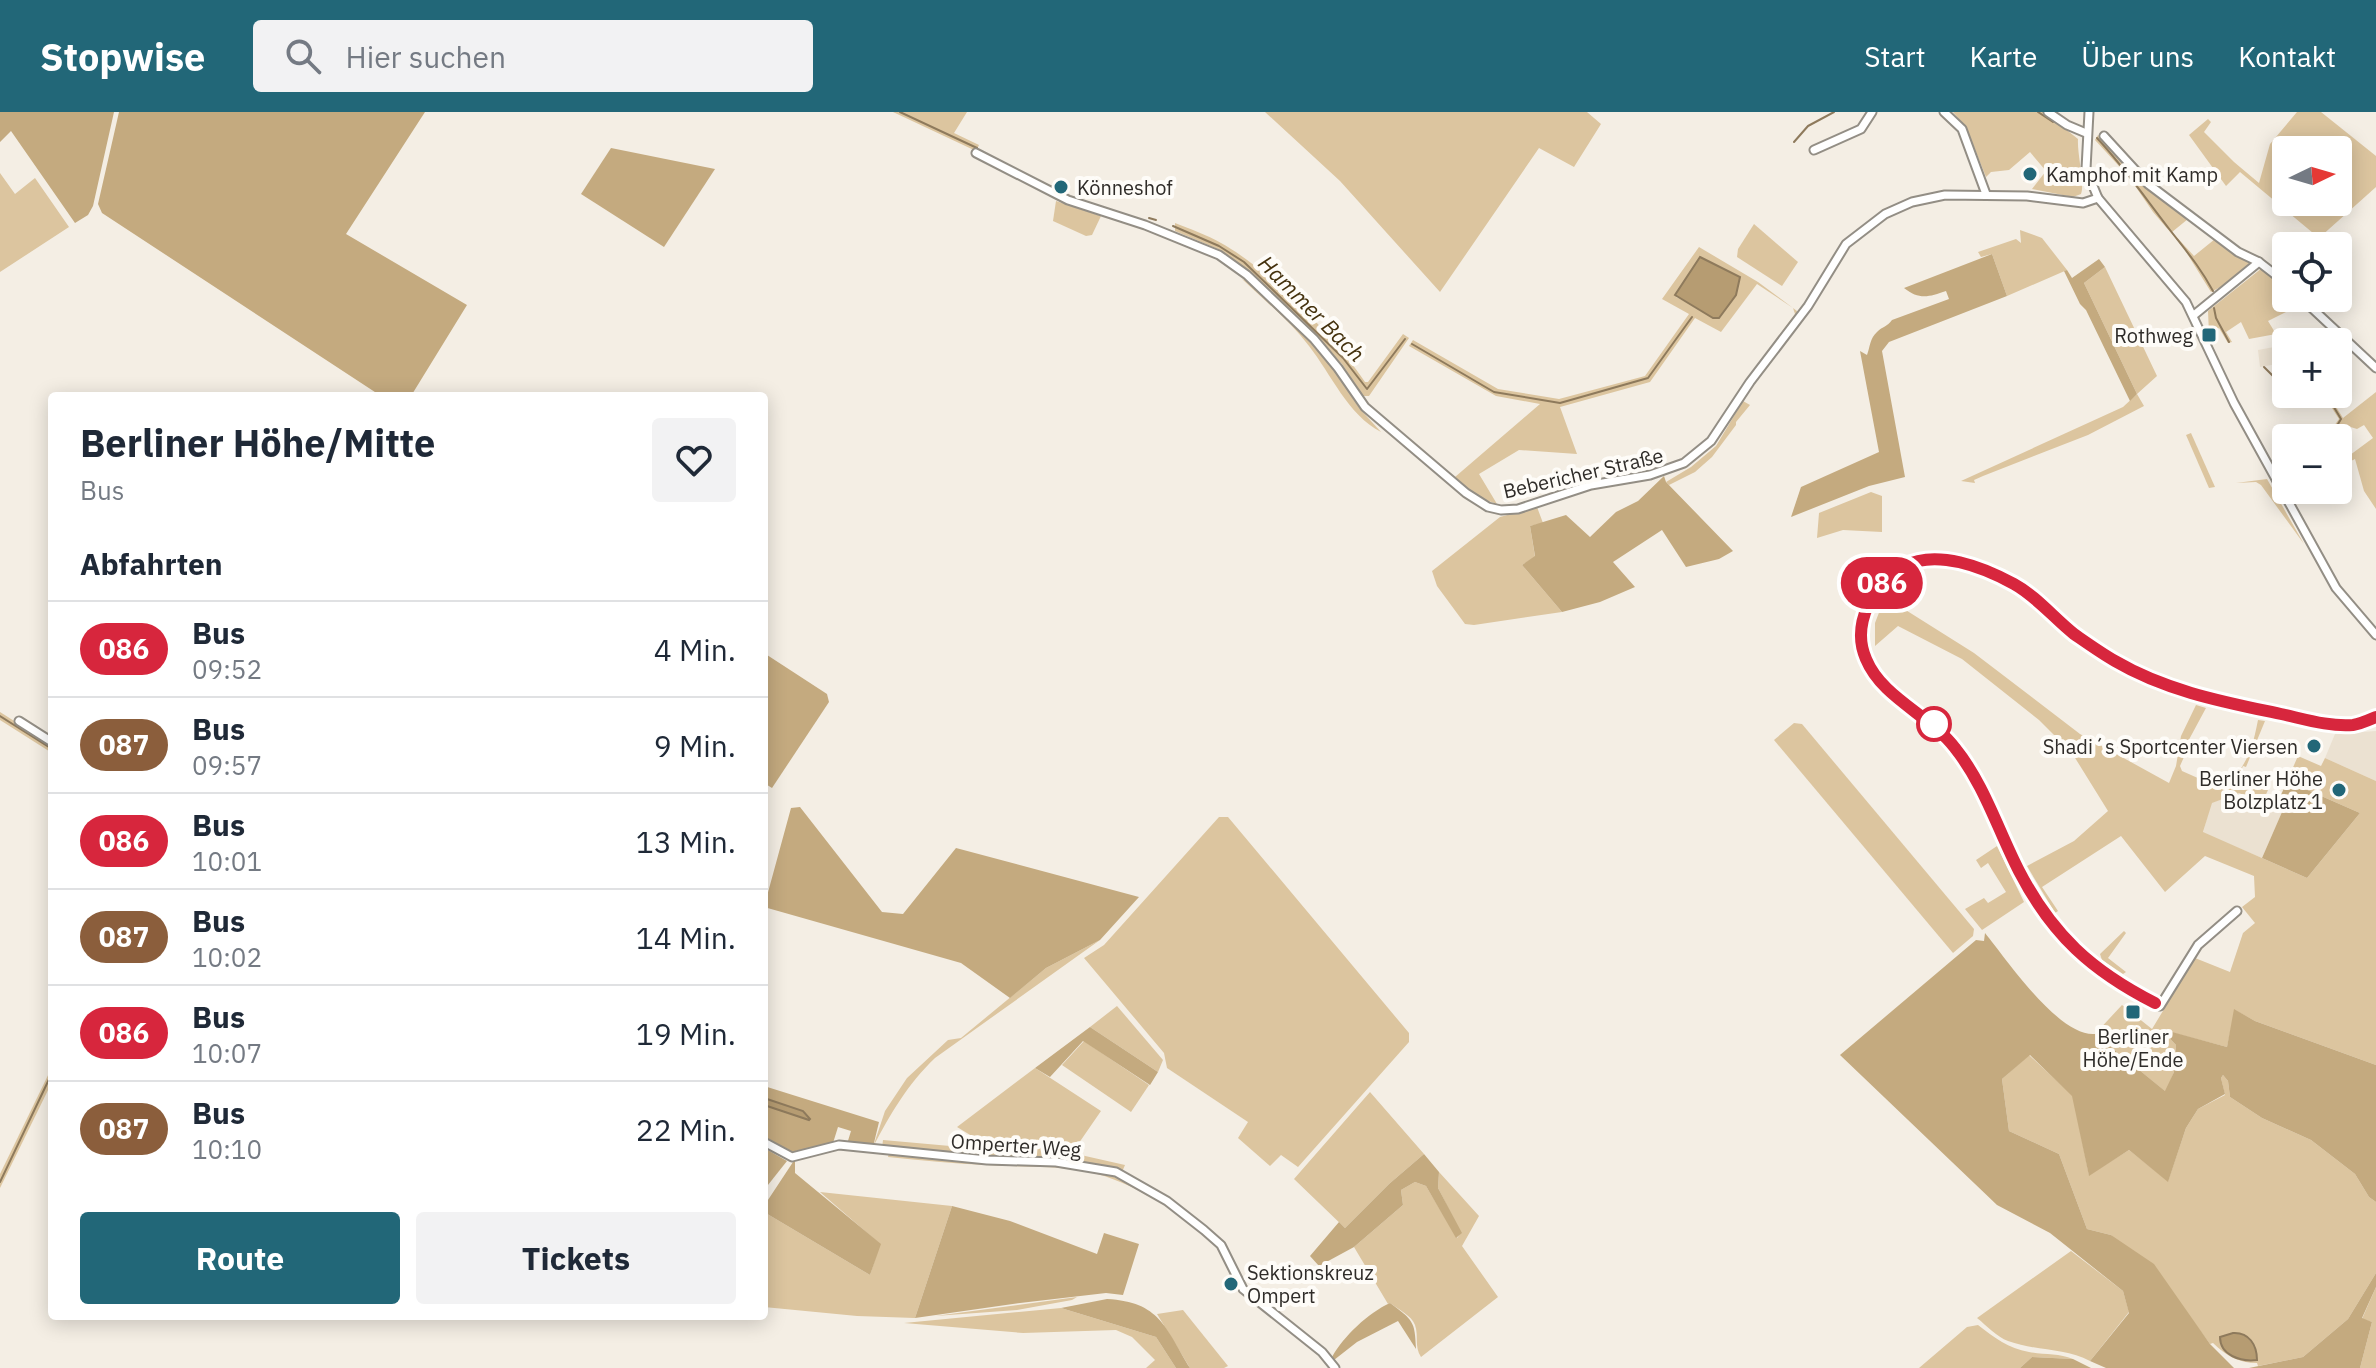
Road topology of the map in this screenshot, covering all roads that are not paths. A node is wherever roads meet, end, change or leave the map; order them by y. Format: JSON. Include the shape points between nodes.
{"nodes":[{"id":1,"x":1872,"y":112,"type":"edge"},
{"id":2,"x":1944,"y":112,"type":"edge"},
{"id":3,"x":2048,"y":112,"type":"edge"},
{"id":4,"x":2088,"y":116,"type":"edge"},
{"id":5,"x":2086,"y":133,"type":"junction"},
{"id":6,"x":2104,"y":136,"type":"dead end"},
{"id":7,"x":1814,"y":150,"type":"dead end"},
{"id":8,"x":976,"y":153,"type":"dead end"},
{"id":9,"x":1986,"y":194,"type":"junction"},
{"id":10,"x":2098,"y":198,"type":"junction"},
{"id":11,"x":2259,"y":262,"type":"junction"},
{"id":12,"x":2272,"y":272,"type":"edge"},
{"id":13,"x":2316,"y":312,"type":"edge"},
{"id":14,"x":2194,"y":315,"type":"junction"},
{"id":15,"x":2376,"y":368,"type":"edge"},
{"id":16,"x":2376,"y":635,"type":"edge"},
{"id":17,"x":2376,"y":717,"type":"edge"},
{"id":18,"x":19,"y":721,"type":"dead end"},
{"id":19,"x":48,"y":739,"type":"edge"},
{"id":20,"x":2237,"y":911,"type":"dead end"},
{"id":21,"x":768,"y":1144,"type":"edge"},
{"id":22,"x":1335,"y":1368,"type":"edge"}],
"edges":[{"from":1,"to":7,"type":"street","via":[[1861,129]]},
{"from":2,"to":9,"type":"street","via":[[1962,129]]},
{"from":3,"to":5,"type":"street"},
{"from":4,"to":5,"type":"street"},
{"from":5,"to":10,"type":"street","via":[[2086,169]]},
{"from":6,"to":11,"type":"street","via":[[2148,184]]},
{"from":8,"to":9,"type":"street","name":"Bebericher Straße","via":[[1068,200],[1219,255],[1314,339],[1365,407],[1466,493],[1501,510],[1684,463],[1711,441],[1846,244],[1885,214],[1912,202]]},
{"from":9,"to":10,"type":"street","name":"Bebericher Straße","via":[[2083,203]]},
{"from":10,"to":14,"type":"street"},
{"from":11,"to":12,"type":"street"},
{"from":11,"to":14,"type":"street"},
{"from":13,"to":15,"type":"street"},
{"from":14,"to":16,"type":"street","via":[[2234,403],[2336,588]]},
{"from":17,"to":20,"type":"street","via":[[2354,725],[2316,721],[2214,701],[2160,683],[2082,639],[2015,584],[1951,560],[1904,566],[1875,590],[1862,628],[1865,657],[1877,679],[1933,723],[1960,753],[2049,922],[2088,962],[2160,1006],[2198,945]]},
{"from":18,"to":19,"type":"street"},
{"from":21,"to":22,"type":"street","name":"Omperter Weg","via":[[792,1157],[839,1145],[1056,1162],[1116,1172],[1167,1201],[1221,1245],[1243,1289]]}]}
